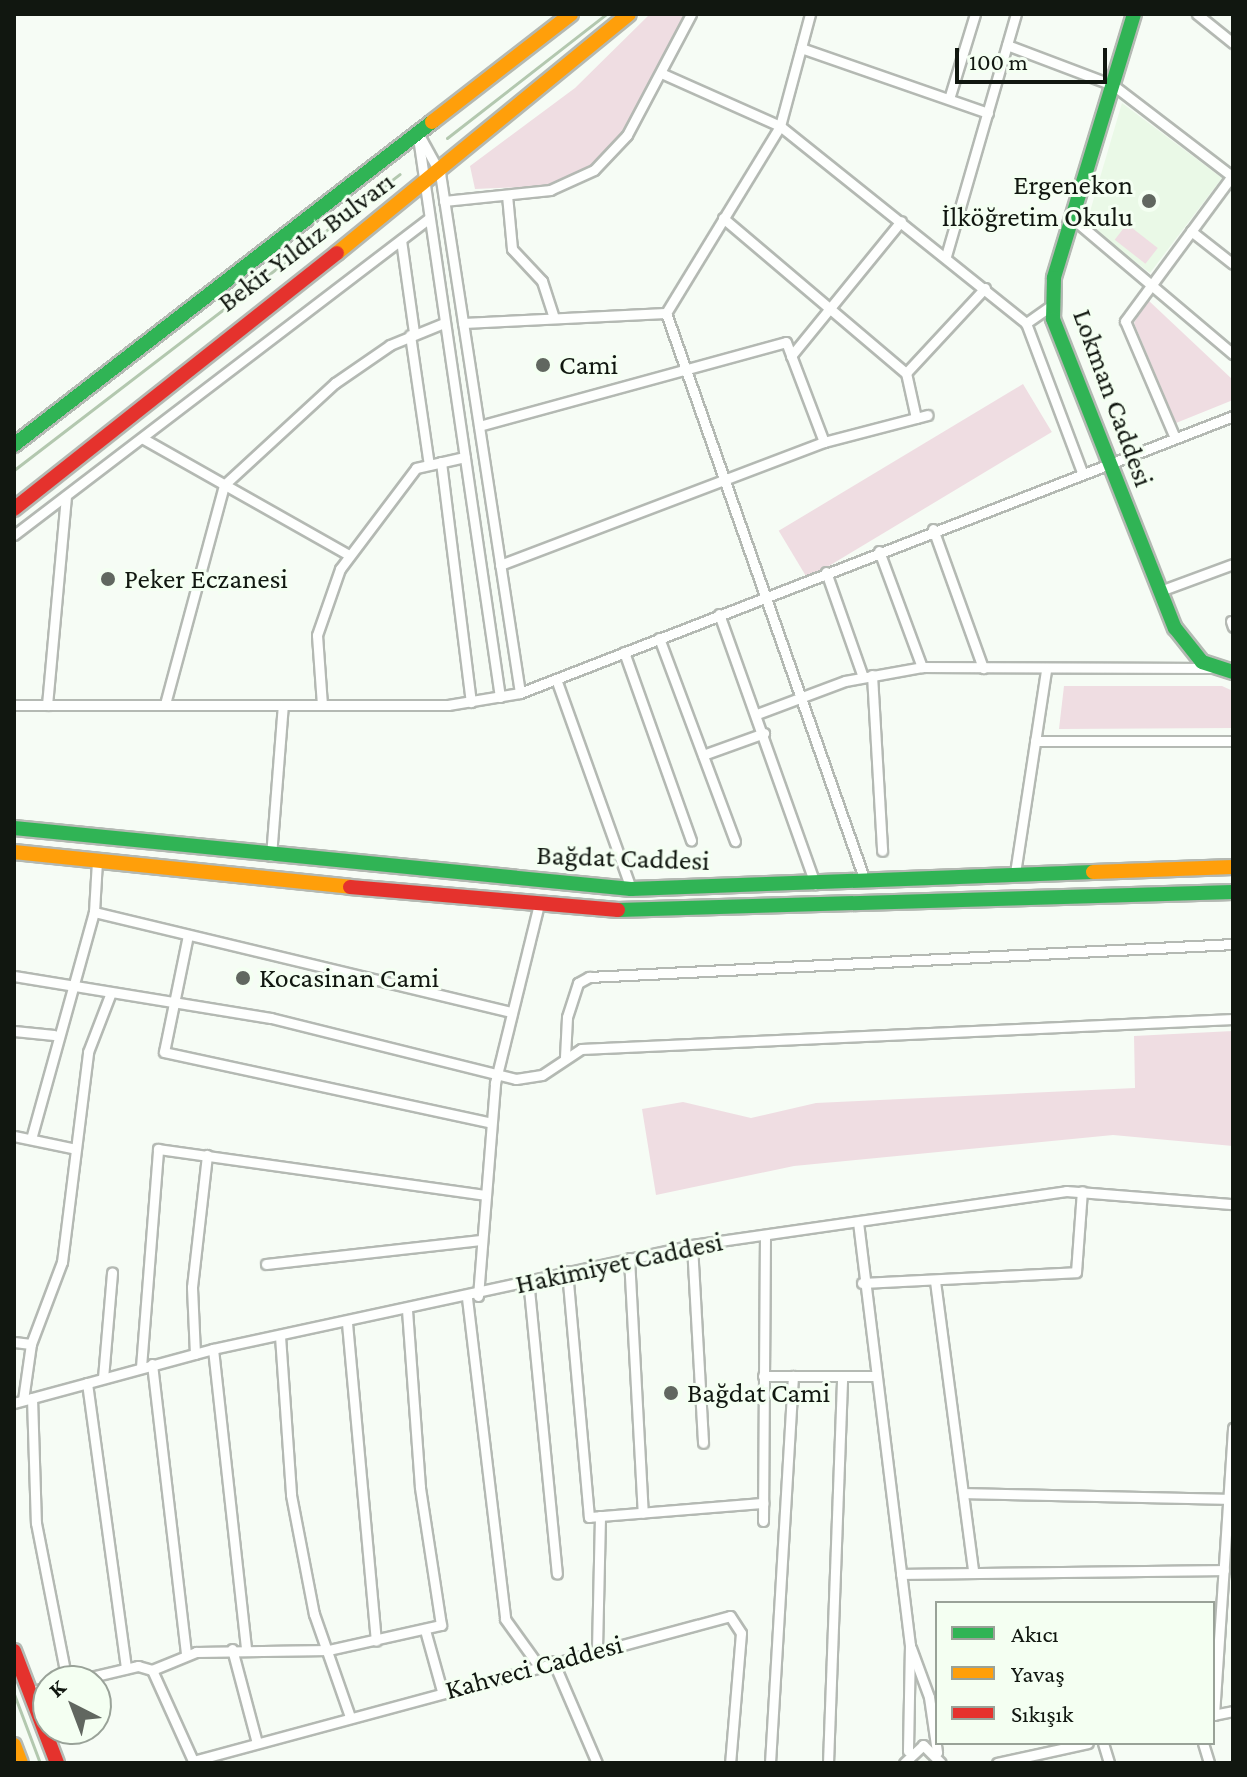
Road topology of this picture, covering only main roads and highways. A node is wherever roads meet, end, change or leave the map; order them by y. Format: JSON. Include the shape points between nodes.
{"nodes":[{"id":1,"x":571,"y":14,"type":"edge"},
{"id":2,"x":629,"y":14,"type":"edge"},
{"id":3,"x":1134,"y":14,"type":"edge"},
{"id":4,"x":14,"y":445,"type":"edge"},
{"id":5,"x":14,"y":509,"type":"edge"},
{"id":6,"x":1233,"y":672,"type":"edge"},
{"id":7,"x":14,"y":828,"type":"edge"},
{"id":8,"x":14,"y":852,"type":"edge"},
{"id":9,"x":1233,"y":867,"type":"edge"},
{"id":10,"x":1233,"y":892,"type":"edge"},
{"id":11,"x":14,"y":1651,"type":"edge"},
{"id":12,"x":14,"y":1745,"type":"edge"},
{"id":13,"x":21,"y":1763,"type":"edge"},
{"id":14,"x":57,"y":1763,"type":"edge"}],
"edges":[{"from":1,"to":4,"type":"main road","name":"Bekir Yıldız Bulvarı"},
{"from":2,"to":5,"type":"main road","name":"Bekir Yıldız Bulvarı","via":[[440,173]]},
{"from":3,"to":6,"type":"main road","name":"Lokman Caddesi","via":[[1072,218],[1052,305],[1108,462],[1180,638],[1211,668]]},
{"from":7,"to":9,"type":"main road","name":"Bağdat Caddesi","via":[[631,889]]},
{"from":8,"to":10,"type":"main road","name":"Bağdat Caddesi","via":[[538,908],[786,908]]},
{"from":11,"to":14,"type":"main road"},
{"from":12,"to":13,"type":"main road"}]}
